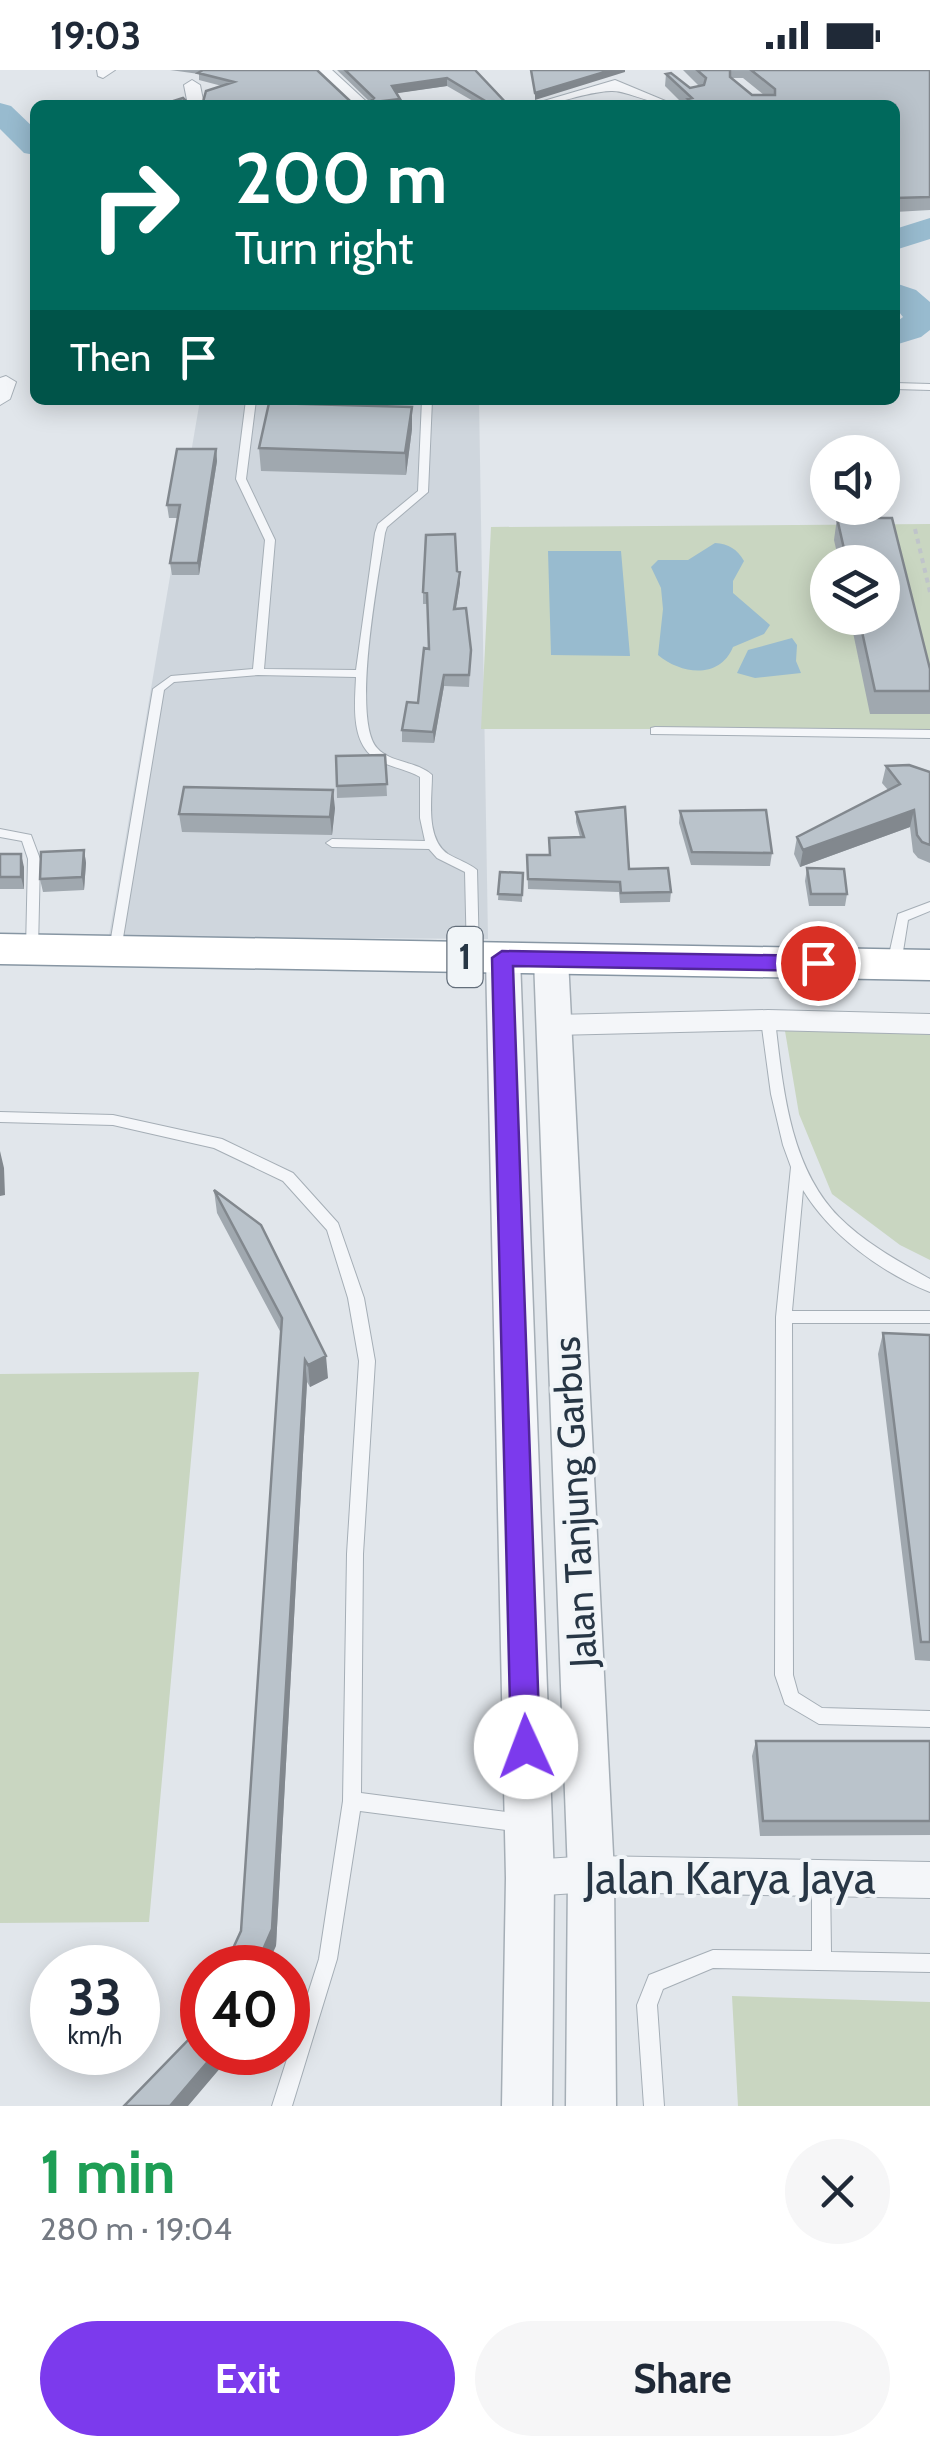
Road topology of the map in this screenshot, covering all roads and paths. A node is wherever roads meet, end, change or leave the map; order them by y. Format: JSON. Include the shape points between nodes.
{"nodes":[{"id":1,"x":323,"y":70,"type":"edge"},
{"id":2,"x":192,"y":86,"type":"dead end"},
{"id":3,"x":195,"y":100,"type":"edge"},
{"id":4,"x":356,"y":100,"type":"edge"},
{"id":5,"x":557,"y":100,"type":"edge"},
{"id":6,"x":654,"y":100,"type":"edge"},
{"id":7,"x":900,"y":386,"type":"edge"},
{"id":8,"x":930,"y":387,"type":"edge"},
{"id":9,"x":250,"y":405,"type":"edge"},
{"id":10,"x":427,"y":405,"type":"edge"},
{"id":11,"x":914,"y":529,"type":"dead end"},
{"id":12,"x":930,"y":592,"type":"edge"},
{"id":13,"x":258,"y":672,"type":"junction"},
{"id":14,"x":361,"y":674,"type":"junction"},
{"id":15,"x":655,"y":731,"type":"dead end"},
{"id":16,"x":930,"y":734,"type":"edge"},
{"id":17,"x":0,"y":833,"type":"edge"},
{"id":18,"x":332,"y":843,"type":"dead end"},
{"id":19,"x":432,"y":845,"type":"junction"},
{"id":20,"x":930,"y":906,"type":"edge"},
{"id":21,"x":115,"y":951,"type":"junction"},
{"id":22,"x":11,"y":957,"type":"edge"},
{"id":23,"x":912,"y":965,"type":"edge"},
{"id":24,"x":493,"y":966,"type":"junction"},
{"id":25,"x":552,"y":989,"type":"junction"},
{"id":26,"x":930,"y":989,"type":"edge"},
{"id":27,"x":768,"y":1020,"type":"junction"},
{"id":28,"x":930,"y":1024,"type":"edge"},
{"id":29,"x":0,"y":1117,"type":"edge"},
{"id":30,"x":798,"y":1167,"type":"junction"},
{"id":31,"x":930,"y":1286,"type":"edge"},
{"id":32,"x":784,"y":1316,"type":"junction"},
{"id":33,"x":930,"y":1316,"type":"edge"},
{"id":34,"x":930,"y":1719,"type":"edge"},
{"id":35,"x":352,"y":1800,"type":"junction"},
{"id":36,"x":528,"y":1824,"type":"junction"},
{"id":37,"x":591,"y":1874,"type":"junction"},
{"id":38,"x":530,"y":1878,"type":"junction"},
{"id":39,"x":821,"y":1878,"type":"junction"},
{"id":40,"x":930,"y":1880,"type":"edge"},
{"id":41,"x":822,"y":1961,"type":"junction"},
{"id":42,"x":930,"y":1963,"type":"edge"},
{"id":43,"x":282,"y":2106,"type":"edge"},
{"id":44,"x":527,"y":2106,"type":"edge"},
{"id":45,"x":592,"y":2106,"type":"edge"},
{"id":46,"x":654,"y":2106,"type":"edge"}],
"edges":[{"from":1,"to":4,"type":"street"},
{"from":2,"to":3,"type":"street"},
{"from":5,"to":6,"type":"street","via":[[615,85]]},
{"from":7,"to":8,"type":"lane"},
{"from":9,"to":13,"type":"lane","via":[[240,479],[270,540]]},
{"from":10,"to":14,"type":"lane","via":[[423,492],[382,526]]},
{"from":11,"to":12,"type":"path"},
{"from":13,"to":14,"type":"lane"},
{"from":13,"to":21,"type":"lane","via":[[171,679],[158,689]]},
{"from":14,"to":19,"type":"lane","via":[[369,747],[426,774]]},
{"from":15,"to":16,"type":"lane"},
{"from":17,"to":22,"type":"lane","via":[[27,838],[34,859]]},
{"from":18,"to":19,"type":"lane"},
{"from":19,"to":24,"type":"lane","via":[[471,870]]},
{"from":20,"to":23,"type":"lane","via":[[902,917]]},
{"from":21,"to":22,"type":"highway","number":"1"},
{"from":21,"to":24,"type":"highway","number":"1"},
{"from":22,"to":24,"type":"highway","number":"1"},
{"from":23,"to":25,"type":"highway","number":"1"},
{"from":24,"to":25,"type":"highway","number":"1"},
{"from":24,"to":36,"type":"street","name":"Jalan Tanjung Garbus"},
{"from":25,"to":26,"type":"highway","number":"1"},
{"from":25,"to":27,"type":"street"},
{"from":25,"to":37,"type":"street","name":"Jalan Tanjung Garbus"},
{"from":27,"to":28,"type":"street"},
{"from":27,"to":30,"type":"lane"},
{"from":29,"to":35,"type":"lane","via":[[113,1120],[217,1143],[288,1178],[333,1226],[367,1361],[355,1554]]},
{"from":30,"to":31,"type":"lane","via":[[824,1211],[890,1264]]},
{"from":30,"to":32,"type":"lane"},
{"from":32,"to":33,"type":"lane"},
{"from":32,"to":34,"type":"lane","via":[[784,1675],[791,1698],[819,1716]]},
{"from":35,"to":36,"type":"lane"},
{"from":35,"to":43,"type":"lane","via":[[328,1959]]},
{"from":36,"to":38,"type":"street","name":"Jalan Tanjung Garbus"},
{"from":37,"to":38,"type":"street","name":"Jalan Karya Jaya"},
{"from":37,"to":39,"type":"street","name":"Jalan Karya Jaya"},
{"from":37,"to":45,"type":"street","name":"Jalan Tanjung Garbus"},
{"from":38,"to":44,"type":"street","name":"Jalan Tanjung Garbus"},
{"from":39,"to":40,"type":"street","name":"Jalan Karya Jaya"},
{"from":39,"to":41,"type":"lane"},
{"from":41,"to":42,"type":"lane"},
{"from":41,"to":46,"type":"lane","via":[[713,1959],[656,1982],[647,2005]]}]}
